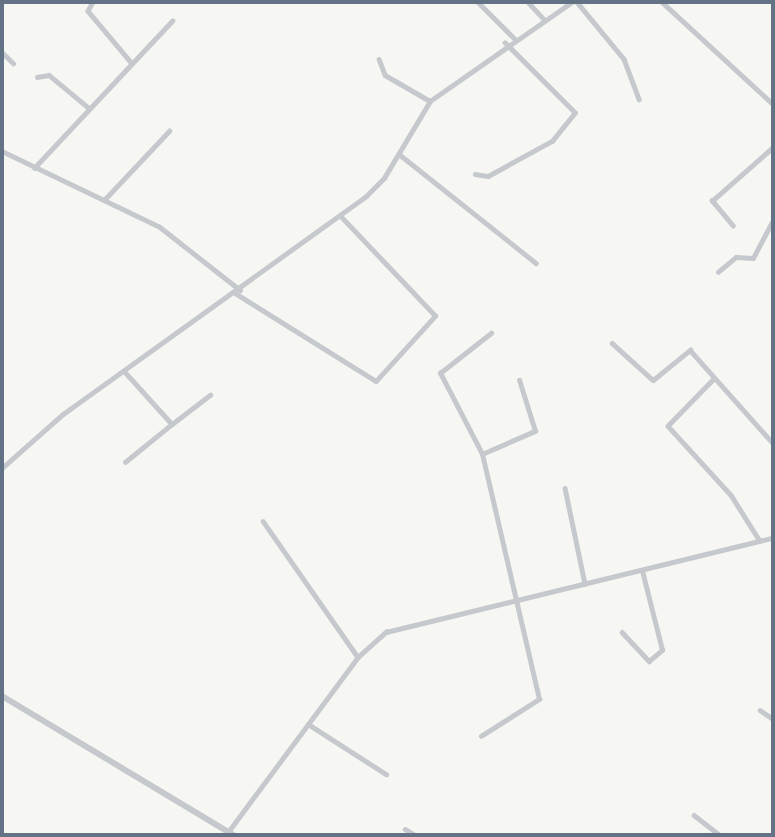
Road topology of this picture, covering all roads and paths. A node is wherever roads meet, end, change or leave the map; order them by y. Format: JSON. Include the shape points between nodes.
{"nodes":[{"id":1,"x":93,"y":2,"type":"edge"},
{"id":2,"x":478,"y":2,"type":"edge"},
{"id":3,"x":528,"y":2,"type":"edge"},
{"id":4,"x":572,"y":2,"type":"edge"},
{"id":5,"x":578,"y":2,"type":"edge"},
{"id":6,"x":662,"y":2,"type":"edge"},
{"id":7,"x":544,"y":19,"type":"junction"},
{"id":8,"x":172,"y":21,"type":"dead end"},
{"id":9,"x":514,"y":38,"type":"junction"},
{"id":10,"x":505,"y":43,"type":"junction"},
{"id":11,"x":2,"y":52,"type":"edge"},
{"id":12,"x":379,"y":59,"type":"dead end"},
{"id":13,"x":131,"y":62,"type":"junction"},
{"id":14,"x":13,"y":63,"type":"dead end"},
{"id":15,"x":37,"y":77,"type":"dead end"},
{"id":16,"x":639,"y":99,"type":"dead end"},
{"id":17,"x":430,"y":101,"type":"junction"},
{"id":18,"x":773,"y":104,"type":"edge"},
{"id":19,"x":89,"y":108,"type":"junction"},
{"id":20,"x":169,"y":131,"type":"dead end"},
{"id":21,"x":773,"y":147,"type":"edge"},
{"id":22,"x":2,"y":151,"type":"edge"},
{"id":23,"x":399,"y":154,"type":"junction"},
{"id":24,"x":34,"y":168,"type":"junction"},
{"id":25,"x":475,"y":174,"type":"dead end"},
{"id":26,"x":104,"y":200,"type":"junction"},
{"id":27,"x":340,"y":216,"type":"junction"},
{"id":28,"x":773,"y":220,"type":"edge"},
{"id":29,"x":733,"y":226,"type":"dead end"},
{"id":30,"x":536,"y":263,"type":"dead end"},
{"id":31,"x":718,"y":272,"type":"dead end"},
{"id":32,"x":238,"y":291,"type":"junction"},
{"id":33,"x":491,"y":333,"type":"dead end"},
{"id":34,"x":612,"y":343,"type":"dead end"},
{"id":35,"x":125,"y":372,"type":"junction"},
{"id":36,"x":519,"y":380,"type":"dead end"},
{"id":37,"x":713,"y":380,"type":"junction"},
{"id":38,"x":210,"y":395,"type":"dead end"},
{"id":39,"x":172,"y":424,"type":"junction"},
{"id":40,"x":773,"y":443,"type":"edge"},
{"id":41,"x":482,"y":454,"type":"junction"},
{"id":42,"x":125,"y":462,"type":"dead end"},
{"id":43,"x":2,"y":468,"type":"edge"},
{"id":44,"x":565,"y":488,"type":"dead end"},
{"id":45,"x":263,"y":521,"type":"dead end"},
{"id":46,"x":773,"y":538,"type":"edge"},
{"id":47,"x":760,"y":541,"type":"junction"},
{"id":48,"x":642,"y":571,"type":"junction"},
{"id":49,"x":584,"y":584,"type":"junction"},
{"id":50,"x":516,"y":598,"type":"junction"},
{"id":51,"x":622,"y":632,"type":"dead end"},
{"id":52,"x":358,"y":657,"type":"junction"},
{"id":53,"x":2,"y":696,"type":"edge"},
{"id":54,"x":760,"y":710,"type":"dead end"},
{"id":55,"x":773,"y":719,"type":"edge"},
{"id":56,"x":307,"y":724,"type":"junction"},
{"id":57,"x":481,"y":736,"type":"dead end"},
{"id":58,"x":386,"y":774,"type":"dead end"},
{"id":59,"x":694,"y":815,"type":"dead end"},
{"id":60,"x":405,"y":829,"type":"dead end"},
{"id":61,"x":231,"y":834,"type":"edge"},
{"id":62,"x":415,"y":835,"type":"edge"},
{"id":63,"x":720,"y":835,"type":"edge"}],
"edges":[{"from":1,"to":13,"type":"street","via":[[88,11]]},
{"from":2,"to":9,"type":"street"},
{"from":3,"to":7,"type":"street"},
{"from":4,"to":7,"type":"street"},
{"from":5,"to":16,"type":"street","via":[[624,59]]},
{"from":6,"to":18,"type":"street"},
{"from":7,"to":9,"type":"street"},
{"from":8,"to":13,"type":"street"},
{"from":9,"to":10,"type":"street"},
{"from":10,"to":17,"type":"street"},
{"from":10,"to":25,"type":"street","via":[[575,113],[552,141],[488,176]]},
{"from":11,"to":14,"type":"street"},
{"from":12,"to":17,"type":"street","via":[[385,75]]},
{"from":13,"to":19,"type":"street"},
{"from":15,"to":19,"type":"street","via":[[49,75]]},
{"from":17,"to":23,"type":"street"},
{"from":19,"to":24,"type":"street"},
{"from":20,"to":26,"type":"street"},
{"from":21,"to":29,"type":"street","via":[[712,201]]},
{"from":22,"to":24,"type":"street"},
{"from":23,"to":27,"type":"street","via":[[384,178]]},
{"from":23,"to":30,"type":"street"},
{"from":24,"to":26,"type":"street"},
{"from":26,"to":32,"type":"street","via":[[176,237]]},
{"from":27,"to":32,"type":"street"},
{"from":27,"to":32,"type":"street","via":[[435,316],[376,381]]},
{"from":28,"to":31,"type":"street","via":[[753,258],[736,257]]},
{"from":32,"to":35,"type":"street"},
{"from":33,"to":41,"type":"street","via":[[440,373]]},
{"from":34,"to":37,"type":"street","via":[[651,379],[689,350]]},
{"from":35,"to":39,"type":"street"},
{"from":35,"to":43,"type":"street"},
{"from":36,"to":41,"type":"street","via":[[535,431]]},
{"from":37,"to":40,"type":"street"},
{"from":37,"to":47,"type":"street","via":[[668,426],[731,495]]},
{"from":38,"to":39,"type":"street"},
{"from":39,"to":42,"type":"street"},
{"from":41,"to":50,"type":"street"},
{"from":44,"to":49,"type":"street"},
{"from":45,"to":52,"type":"street"},
{"from":46,"to":47,"type":"street"},
{"from":47,"to":48,"type":"street"},
{"from":48,"to":49,"type":"street"},
{"from":48,"to":51,"type":"street","via":[[662,650],[649,661]]},
{"from":49,"to":50,"type":"street"},
{"from":50,"to":52,"type":"street","via":[[392,630]]},
{"from":50,"to":57,"type":"street","via":[[538,702]]},
{"from":52,"to":56,"type":"street"},
{"from":53,"to":61,"type":"street"},
{"from":54,"to":55,"type":"street"},
{"from":56,"to":58,"type":"street"},
{"from":56,"to":61,"type":"street"},
{"from":59,"to":63,"type":"street"},
{"from":60,"to":62,"type":"street"}]}
